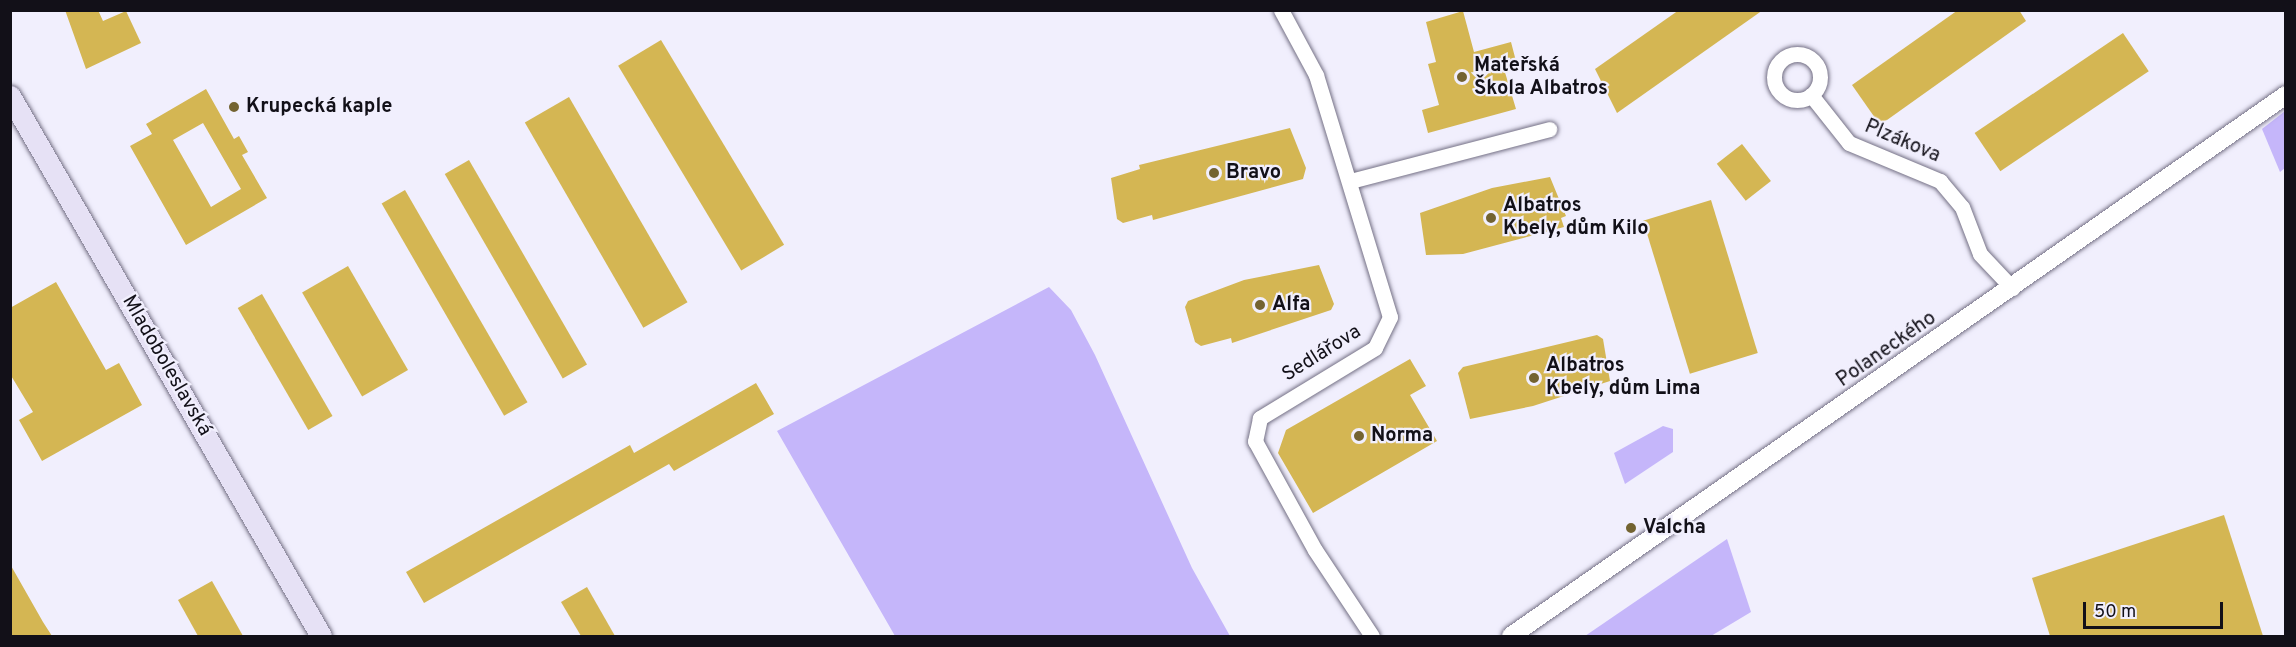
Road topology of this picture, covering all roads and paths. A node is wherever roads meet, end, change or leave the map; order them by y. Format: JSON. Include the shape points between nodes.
{"nodes":[{"id":1,"x":1281,"y":10,"type":"edge"},
{"id":2,"x":1811,"y":95,"type":"dead end"},
{"id":3,"x":2286,"y":95,"type":"edge"},
{"id":4,"x":10,"y":96,"type":"edge"},
{"id":5,"x":1549,"y":129,"type":"dead end"},
{"id":6,"x":1350,"y":181,"type":"junction"},
{"id":7,"x":2012,"y":288,"type":"junction"},
{"id":8,"x":321,"y":636,"type":"edge"},
{"id":9,"x":1372,"y":636,"type":"edge"},
{"id":10,"x":1511,"y":636,"type":"edge"}],
"edges":[{"from":1,"to":6,"type":"street","name":"Sedlářova","via":[[1316,75]]},
{"from":2,"to":7,"type":"street","name":"Plzákova","via":[[1849,143],[1940,182],[1962,207],[1980,254]]},
{"from":3,"to":7,"type":"street","name":"Polaneckého"},
{"from":4,"to":8,"type":"main road","name":"Mladoboleslavská"},
{"from":5,"to":6,"type":"street"},
{"from":6,"to":9,"type":"street","name":"Sedlářova","via":[[1381,276],[1390,317],[1386,332],[1375,348],[1260,418],[1255,441],[1315,550]]},
{"from":7,"to":10,"type":"street","name":"Polaneckého"}]}
